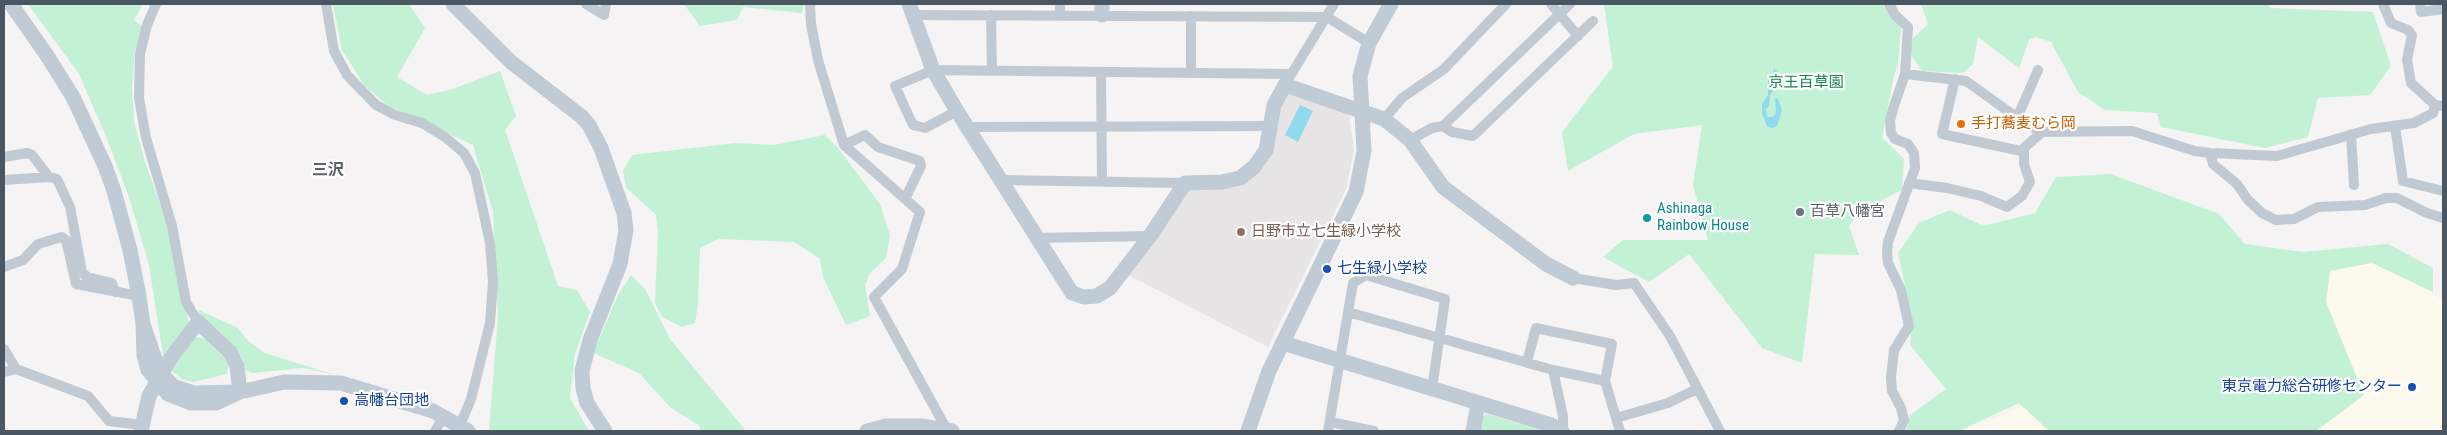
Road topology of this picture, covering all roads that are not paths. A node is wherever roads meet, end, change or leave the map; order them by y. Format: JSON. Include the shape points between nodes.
{"nodes":[{"id":1,"x":11,"y":4,"type":"edge"},
{"id":2,"x":156,"y":4,"type":"edge"},
{"id":3,"x":326,"y":4,"type":"edge"},
{"id":4,"x":453,"y":4,"type":"edge"},
{"id":5,"x":586,"y":4,"type":"edge"},
{"id":6,"x":606,"y":4,"type":"edge"},
{"id":7,"x":810,"y":4,"type":"edge"},
{"id":8,"x":1148,"y":4,"type":"edge"},
{"id":9,"x":1334,"y":4,"type":"edge"},
{"id":10,"x":1391,"y":4,"type":"edge"},
{"id":11,"x":1506,"y":4,"type":"edge"},
{"id":12,"x":1551,"y":4,"type":"edge"},
{"id":13,"x":1570,"y":4,"type":"edge"},
{"id":14,"x":1889,"y":4,"type":"edge"},
{"id":15,"x":2383,"y":4,"type":"edge"},
{"id":16,"x":2420,"y":4,"type":"edge"},
{"id":17,"x":911,"y":9,"type":"edge"},
{"id":18,"x":1060,"y":9,"type":"edge"},
{"id":19,"x":1102,"y":9,"type":"edge"},
{"id":20,"x":2443,"y":9,"type":"edge"},
{"id":21,"x":1560,"y":14,"type":"junction"},
{"id":22,"x":991,"y":15,"type":"junction"},
{"id":23,"x":1148,"y":15,"type":"junction"},
{"id":24,"x":1191,"y":16,"type":"junction"},
{"id":25,"x":1326,"y":17,"type":"junction"},
{"id":26,"x":1593,"y":21,"type":"dead end"},
{"id":27,"x":1578,"y":36,"type":"junction"},
{"id":28,"x":1369,"y":43,"type":"junction"},
{"id":29,"x":933,"y":70,"type":"junction"},
{"id":30,"x":2038,"y":70,"type":"dead end"},
{"id":31,"x":992,"y":71,"type":"junction"},
{"id":32,"x":1101,"y":72,"type":"junction"},
{"id":33,"x":1191,"y":73,"type":"junction"},
{"id":34,"x":1905,"y":74,"type":"junction"},
{"id":35,"x":1288,"y":80,"type":"junction"},
{"id":36,"x":1955,"y":80,"type":"junction"},
{"id":37,"x":2439,"y":105,"type":"edge"},
{"id":38,"x":957,"y":111,"type":"junction"},
{"id":39,"x":1361,"y":112,"type":"junction"},
{"id":40,"x":1384,"y":118,"type":"junction"},
{"id":41,"x":2018,"y":118,"type":"junction"},
{"id":42,"x":1271,"y":126,"type":"junction"},
{"id":43,"x":1443,"y":126,"type":"junction"},
{"id":44,"x":2395,"y":126,"type":"junction"},
{"id":45,"x":968,"y":127,"type":"junction"},
{"id":46,"x":1101,"y":127,"type":"junction"},
{"id":47,"x":2042,"y":132,"type":"junction"},
{"id":48,"x":2351,"y":134,"type":"junction"},
{"id":49,"x":1410,"y":140,"type":"junction"},
{"id":50,"x":844,"y":145,"type":"junction"},
{"id":51,"x":2024,"y":148,"type":"junction"},
{"id":52,"x":2210,"y":153,"type":"junction"},
{"id":53,"x":4,"y":157,"type":"edge"},
{"id":54,"x":49,"y":177,"type":"junction"},
{"id":55,"x":4,"y":180,"type":"edge"},
{"id":56,"x":1002,"y":180,"type":"junction"},
{"id":57,"x":1102,"y":182,"type":"junction"},
{"id":58,"x":1185,"y":183,"type":"junction"},
{"id":59,"x":1909,"y":183,"type":"junction"},
{"id":60,"x":2354,"y":185,"type":"dead end"},
{"id":61,"x":2443,"y":191,"type":"edge"},
{"id":62,"x":906,"y":199,"type":"junction"},
{"id":63,"x":2443,"y":218,"type":"edge"},
{"id":64,"x":1150,"y":236,"type":"junction"},
{"id":65,"x":1036,"y":238,"type":"junction"},
{"id":66,"x":4,"y":268,"type":"edge"},
{"id":67,"x":1573,"y":278,"type":"joint"},
{"id":68,"x":116,"y":292,"type":"junction"},
{"id":69,"x":139,"y":296,"type":"junction"},
{"id":70,"x":1348,"y":312,"type":"junction"},
{"id":71,"x":198,"y":322,"type":"junction"},
{"id":72,"x":1439,"y":338,"type":"junction"},
{"id":73,"x":1283,"y":343,"type":"junction"},
{"id":74,"x":4,"y":349,"type":"edge"},
{"id":75,"x":1340,"y":360,"type":"junction"},
{"id":76,"x":1527,"y":362,"type":"junction"},
{"id":77,"x":16,"y":369,"type":"junction"},
{"id":78,"x":1553,"y":370,"type":"junction"},
{"id":79,"x":4,"y":372,"type":"edge"},
{"id":80,"x":1605,"y":381,"type":"junction"},
{"id":81,"x":1432,"y":389,"type":"junction"},
{"id":82,"x":1697,"y":389,"type":"junction"},
{"id":83,"x":240,"y":392,"type":"junction"},
{"id":84,"x":1478,"y":403,"type":"junction"},
{"id":85,"x":1616,"y":418,"type":"junction"},
{"id":86,"x":439,"y":425,"type":"edge"},
{"id":87,"x":1329,"y":426,"type":"edge"},
{"id":88,"x":142,"y":428,"type":"edge"},
{"id":89,"x":464,"y":428,"type":"edge"},
{"id":90,"x":949,"y":430,"type":"edge"},
{"id":91,"x":605,"y":431,"type":"edge"},
{"id":92,"x":867,"y":431,"type":"edge"},
{"id":93,"x":1248,"y":431,"type":"edge"},
{"id":94,"x":1372,"y":431,"type":"edge"},
{"id":95,"x":1473,"y":431,"type":"edge"},
{"id":96,"x":1563,"y":431,"type":"edge"},
{"id":97,"x":1620,"y":431,"type":"edge"},
{"id":98,"x":1720,"y":431,"type":"edge"},
{"id":99,"x":1899,"y":431,"type":"edge"}],
"edges":[{"from":1,"to":69,"type":"street","via":[[57,70],[96,144],[123,220]]},
{"from":2,"to":71,"type":"street","via":[[140,54],[138,98],[146,138],[172,226],[186,302]]},
{"from":3,"to":89,"type":"street","via":[[332,44],[347,75],[376,105],[445,137],[464,153],[475,173],[490,243],[493,282],[490,323]]},
{"from":4,"to":91,"type":"street","via":[[511,62],[582,117],[601,148],[624,213],[626,230],[620,264],[590,340],[582,371],[587,403]]},
{"from":5,"to":6,"type":"street","via":[[604,15]]},
{"from":7,"to":50,"type":"street","via":[[818,60]]},
{"from":8,"to":23,"type":"street"},
{"from":9,"to":25,"type":"street"},
{"from":10,"to":28,"type":"street"},
{"from":11,"to":40,"type":"street","via":[[1444,69],[1402,98]]},
{"from":12,"to":21,"type":"street"},
{"from":13,"to":21,"type":"street"},
{"from":14,"to":34,"type":"street","via":[[1908,27]]},
{"from":15,"to":37,"type":"street","via":[[2392,23],[2412,35],[2407,60],[2411,83]]},
{"from":16,"to":20,"type":"street","via":[[2421,12]]},
{"from":17,"to":22,"type":"street"},
{"from":17,"to":29,"type":"street"},
{"from":18,"to":19,"type":"street"},
{"from":18,"to":22,"type":"street"},
{"from":19,"to":23,"type":"street"},
{"from":21,"to":27,"type":"street"},
{"from":21,"to":43,"type":"street"},
{"from":22,"to":31,"type":"street"},
{"from":23,"to":24,"type":"street"},
{"from":24,"to":25,"type":"street"},
{"from":24,"to":33,"type":"street"},
{"from":25,"to":28,"type":"street"},
{"from":25,"to":35,"type":"street"},
{"from":26,"to":27,"type":"street"},
{"from":27,"to":43,"type":"street","via":[[1473,136],[1452,132]]},
{"from":28,"to":39,"type":"street","via":[[1360,76]]},
{"from":29,"to":31,"type":"street"},
{"from":29,"to":38,"type":"street"},
{"from":29,"to":38,"type":"street","via":[[895,86],[913,125],[924,128]]},
{"from":30,"to":41,"type":"street"},
{"from":31,"to":32,"type":"street"},
{"from":32,"to":33,"type":"street"},
{"from":32,"to":46,"type":"street"},
{"from":33,"to":35,"type":"street"},
{"from":34,"to":36,"type":"street"},
{"from":34,"to":59,"type":"street","via":[[1890,121],[1895,139],[1908,144],[1914,153],[1915,168]]},
{"from":35,"to":39,"type":"street"},
{"from":35,"to":42,"type":"street","via":[[1274,105]]},
{"from":36,"to":41,"type":"street","via":[[1966,81]]},
{"from":36,"to":51,"type":"street","via":[[1942,134],[2021,151]]},
{"from":37,"to":44,"type":"street","via":[[2433,113],[2414,124]]},
{"from":38,"to":45,"type":"street"},
{"from":39,"to":40,"type":"street"},
{"from":39,"to":73,"type":"street","via":[[1364,151],[1356,192]]},
{"from":40,"to":49,"type":"street"},
{"from":41,"to":47,"type":"street"},
{"from":42,"to":46,"type":"street"},
{"from":42,"to":58,"type":"street","via":[[1266,150],[1254,167],[1240,178]]},
{"from":43,"to":49,"type":"street"},
{"from":44,"to":48,"type":"street"},
{"from":44,"to":61,"type":"street","via":[[2403,181]]},
{"from":45,"to":46,"type":"street"},
{"from":45,"to":56,"type":"street"},
{"from":46,"to":57,"type":"street"},
{"from":47,"to":51,"type":"street"},
{"from":47,"to":52,"type":"street","via":[[2132,131]]},
{"from":48,"to":52,"type":"street","via":[[2277,156]]},
{"from":48,"to":60,"type":"street"},
{"from":49,"to":67,"type":"street","via":[[1443,186],[1546,264]]},
{"from":50,"to":62,"type":"street"},
{"from":50,"to":62,"type":"street","via":[[865,135],[878,147],[920,160],[921,166]]},
{"from":51,"to":59,"type":"street","via":[[2024,164],[2030,182],[2022,196],[2007,207],[1981,196]]},
{"from":52,"to":63,"type":"street","via":[[2213,164],[2237,184],[2248,200],[2276,220],[2294,219],[2318,208],[2365,205],[2386,198],[2397,198],[2427,214]]},
{"from":53,"to":54,"type":"street","via":[[32,155]]},
{"from":54,"to":55,"type":"street"},
{"from":54,"to":68,"type":"street","via":[[57,179],[70,207],[82,272],[87,278],[112,283]]},
{"from":56,"to":57,"type":"street"},
{"from":56,"to":65,"type":"street"},
{"from":57,"to":58,"type":"street"},
{"from":58,"to":64,"type":"street"},
{"from":59,"to":99,"type":"street","via":[[1887,253],[1888,264],[1901,290],[1909,326],[1894,350],[1891,378],[1892,391],[1904,420]]},
{"from":62,"to":90,"type":"street","via":[[920,212],[902,269],[874,297]]},
{"from":64,"to":65,"type":"street"},
{"from":64,"to":65,"type":"street","via":[[1110,288],[1097,296],[1084,297],[1072,293]]},
{"from":66,"to":68,"type":"street","via":[[23,260],[38,244],[62,237],[66,240],[76,284]]},
{"from":67,"to":82,"type":"street","via":[[1616,285],[1634,283],[1670,336]]},
{"from":68,"to":69,"type":"street"},
{"from":69,"to":83,"type":"street","via":[[143,324],[159,371],[173,386],[194,393]]},
{"from":70,"to":72,"type":"street"},
{"from":70,"to":72,"type":"street","via":[[1353,283],[1366,275],[1445,299]]},
{"from":70,"to":75,"type":"street"},
{"from":71,"to":83,"type":"street","via":[[230,352],[237,366]]},
{"from":71,"to":88,"type":"street","bridge":true,"via":[[149,396]]},
{"from":72,"to":76,"type":"street"},
{"from":72,"to":81,"type":"street"},
{"from":73,"to":75,"type":"street"},
{"from":73,"to":93,"type":"street","via":[[1269,370]]},
{"from":74,"to":77,"type":"street"},
{"from":75,"to":81,"type":"street"},
{"from":75,"to":87,"type":"street"},
{"from":76,"to":78,"type":"street"},
{"from":76,"to":80,"type":"street","via":[[1536,328],[1612,344]]},
{"from":77,"to":79,"type":"street"},
{"from":77,"to":88,"type":"street","via":[[88,396],[109,421]]},
{"from":78,"to":80,"type":"street"},
{"from":78,"to":96,"type":"street"},
{"from":80,"to":85,"type":"street"},
{"from":81,"to":84,"type":"street"},
{"from":82,"to":85,"type":"street","via":[[1668,403]]},
{"from":82,"to":98,"type":"street"},
{"from":83,"to":86,"type":"street","via":[[284,382],[341,383],[433,411]]},
{"from":84,"to":95,"type":"street"},
{"from":84,"to":96,"type":"street"},
{"from":85,"to":97,"type":"street"},
{"from":86,"to":89,"type":"street"},
{"from":87,"to":94,"type":"street"},
{"from":90,"to":92,"type":"street","via":[[886,426]]}]}
